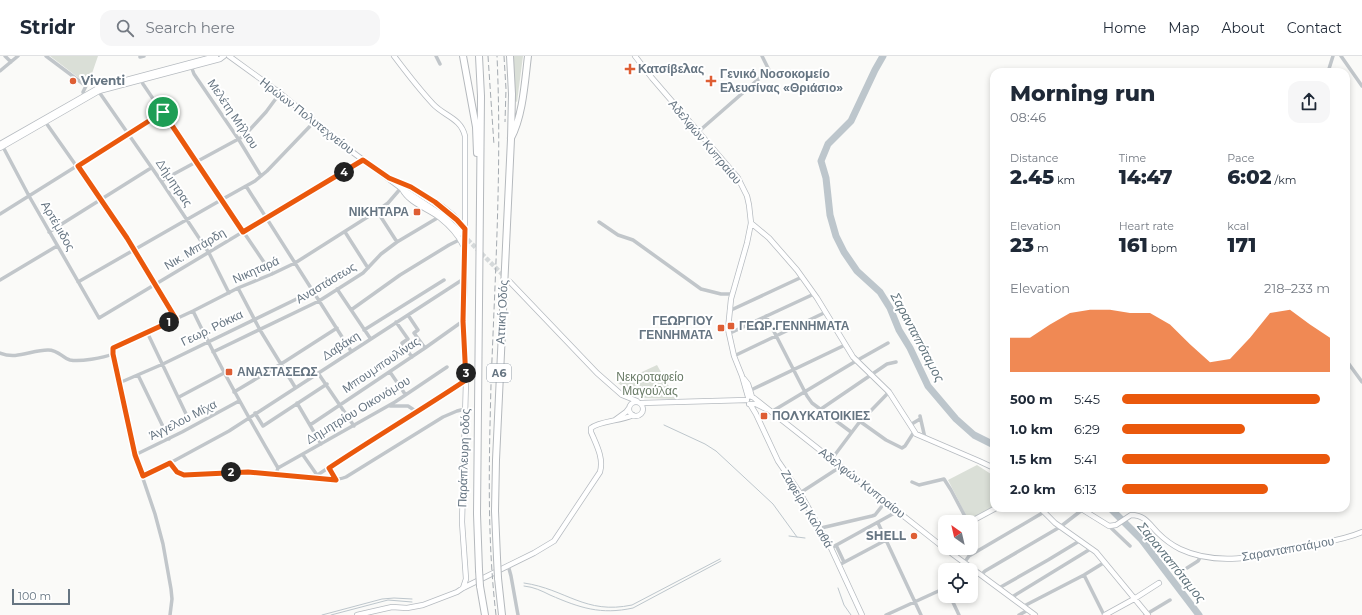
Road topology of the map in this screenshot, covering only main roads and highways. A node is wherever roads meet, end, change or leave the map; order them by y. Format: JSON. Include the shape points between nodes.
{"nodes":[{"id":1,"x":463,"y":56,"type":"edge"},
{"id":2,"x":479,"y":56,"type":"edge"},
{"id":3,"x":510,"y":56,"type":"edge"},
{"id":4,"x":528,"y":56,"type":"edge"},
{"id":5,"x":511,"y":139,"type":"junction"},
{"id":6,"x":480,"y":176,"type":"junction"},
{"id":7,"x":485,"y":615,"type":"edge"},
{"id":8,"x":502,"y":615,"type":"edge"}],
"edges":[{"from":1,"to":6,"type":"highway","via":[[476,127]]},
{"from":2,"to":6,"type":"highway","name":"Αττική Οδός","number":"Α6"},
{"from":3,"to":5,"type":"highway","name":"Αττική Οδός","number":"Α6"},
{"from":4,"to":5,"type":"highway","via":[[519,114]]},
{"from":5,"to":8,"type":"highway","name":"Αττική Οδός","number":"Α6","bridge":true,"via":[[495,511]]},
{"from":6,"to":7,"type":"highway","name":"Αττική Οδός","number":"Α6","bridge":true,"via":[[477,514],[480,586]]}]}
